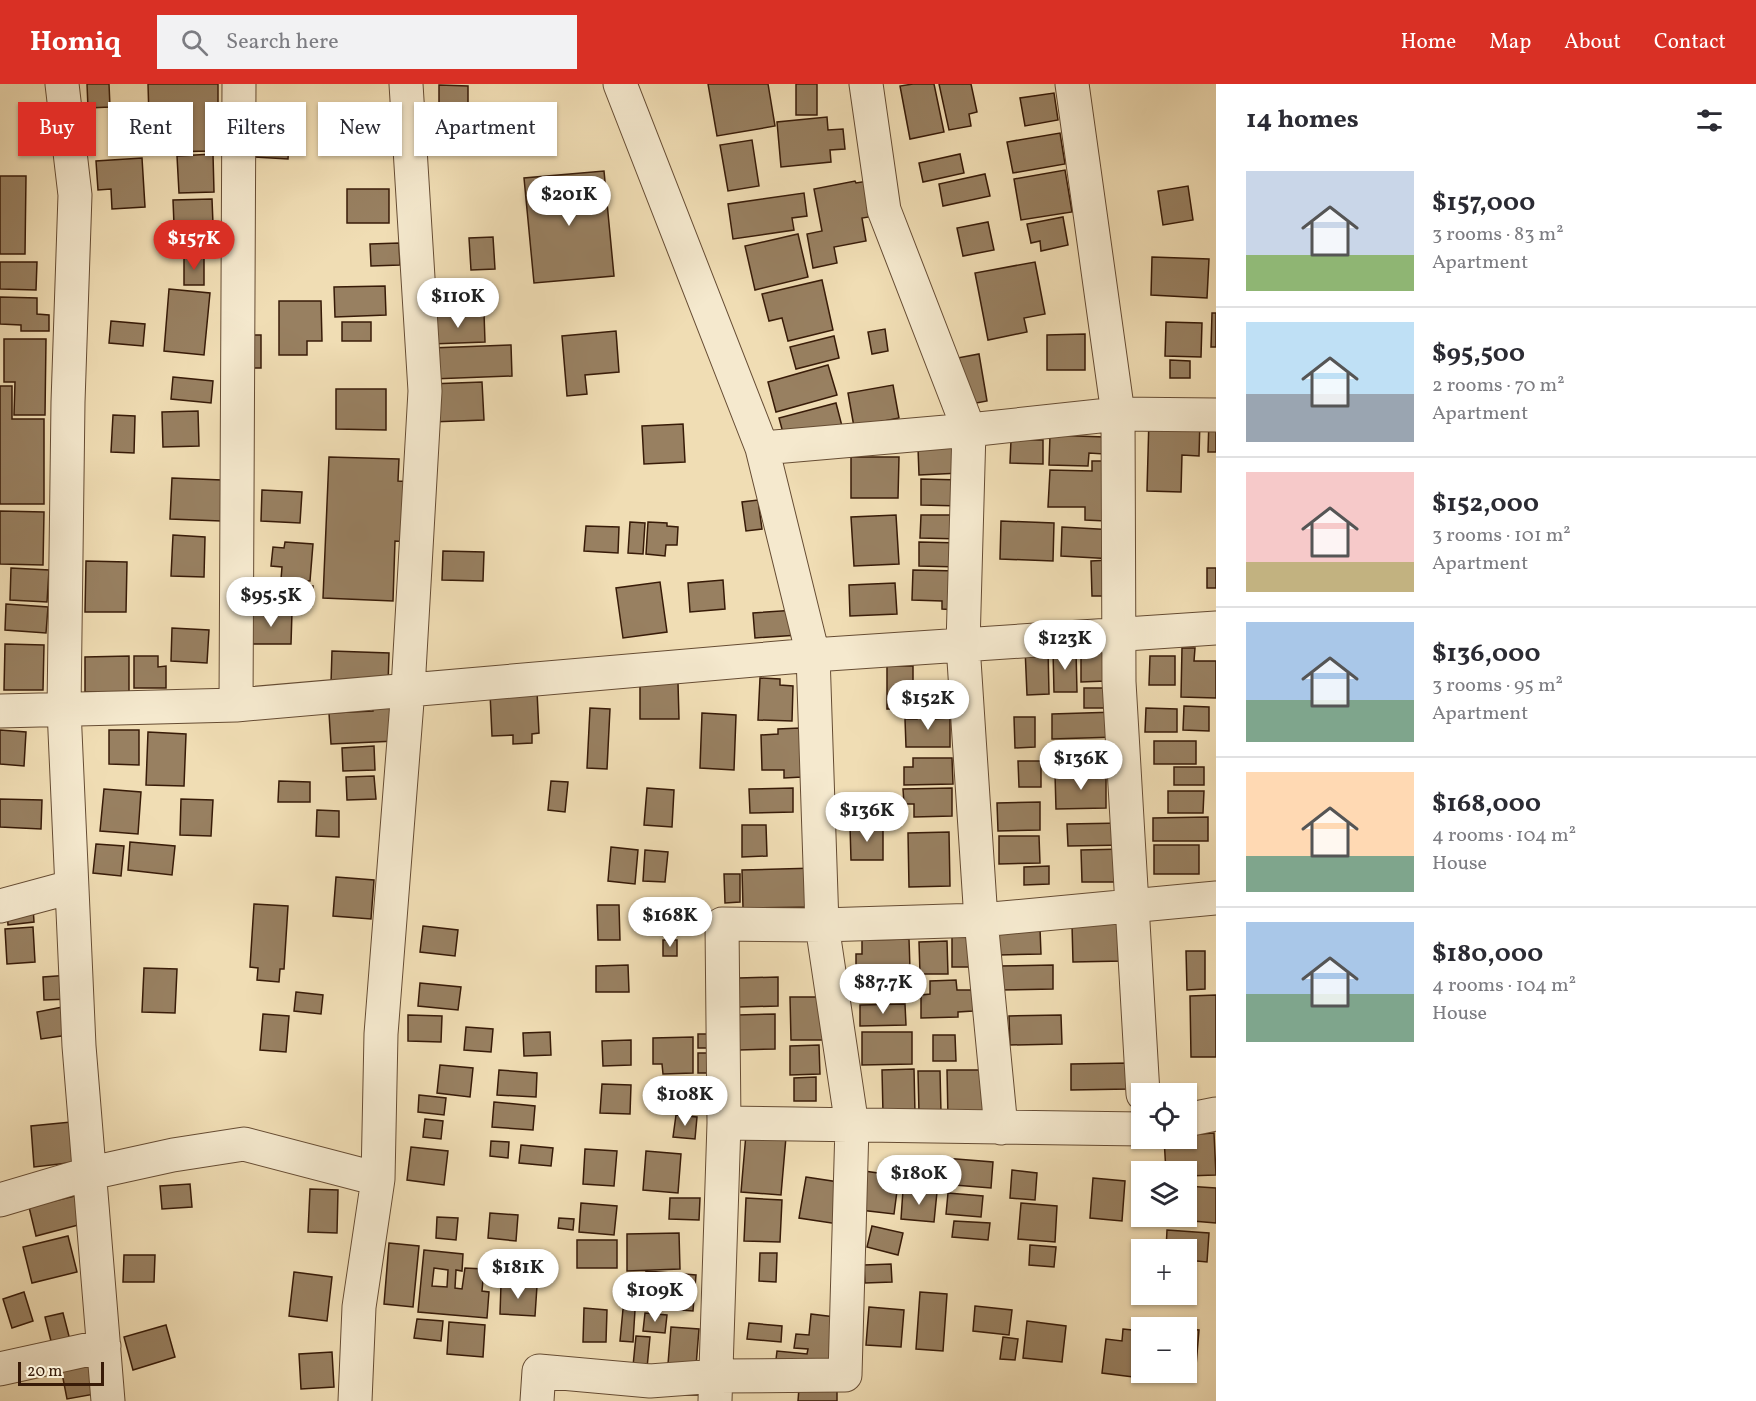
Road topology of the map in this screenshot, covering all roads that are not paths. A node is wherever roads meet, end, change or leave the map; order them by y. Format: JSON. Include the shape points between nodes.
{"nodes":[{"id":1,"x":62,"y":84,"type":"edge"},
{"id":2,"x":239,"y":84,"type":"edge"},
{"id":3,"x":406,"y":84,"type":"edge"},
{"id":4,"x":620,"y":84,"type":"edge"},
{"id":5,"x":866,"y":84,"type":"edge"},
{"id":6,"x":1072,"y":84,"type":"edge"},
{"id":7,"x":1118,"y":414,"type":"junction"},
{"id":8,"x":1216,"y":415,"type":"edge"},
{"id":9,"x":969,"y":430,"type":"junction"},
{"id":10,"x":762,"y":448,"type":"junction"},
{"id":11,"x":1216,"y":628,"type":"edge"},
{"id":12,"x":1119,"y":635,"type":"junction"},
{"id":13,"x":963,"y":645,"type":"junction"},
{"id":14,"x":813,"y":655,"type":"junction"},
{"id":15,"x":408,"y":689,"type":"junction"},
{"id":16,"x":236,"y":705,"type":"junction"},
{"id":17,"x":64,"y":709,"type":"junction"},
{"id":18,"x":0,"y":711,"type":"edge"},
{"id":19,"x":71,"y":887,"type":"junction"},
{"id":20,"x":1216,"y":898,"type":"edge"},
{"id":21,"x":1133,"y":904,"type":"junction"},
{"id":22,"x":0,"y":906,"type":"edge"},
{"id":23,"x":981,"y":920,"type":"junction"},
{"id":24,"x":822,"y":925,"type":"junction"},
{"id":25,"x":1142,"y":1083,"type":"edge"},
{"id":26,"x":1216,"y":1114,"type":"edge"},
{"id":27,"x":1197,"y":1118,"type":"edge"},
{"id":28,"x":724,"y":1123,"type":"junction"},
{"id":29,"x":852,"y":1126,"type":"junction"},
{"id":30,"x":1000,"y":1128,"type":"junction"},
{"id":31,"x":1131,"y":1129,"type":"edge"},
{"id":32,"x":91,"y":1173,"type":"junction"},
{"id":33,"x":378,"y":1179,"type":"junction"},
{"id":34,"x":0,"y":1200,"type":"edge"},
{"id":35,"x":104,"y":1346,"type":"junction"},
{"id":36,"x":0,"y":1369,"type":"edge"},
{"id":37,"x":716,"y":1388,"type":"edge"},
{"id":38,"x":108,"y":1401,"type":"edge"},
{"id":39,"x":355,"y":1401,"type":"edge"},
{"id":40,"x":537,"y":1401,"type":"edge"}],
"edges":[{"from":1,"to":17,"type":"street","via":[[75,195]]},
{"from":2,"to":16,"type":"street"},
{"from":3,"to":15,"type":"street","via":[[425,391]]},
{"from":4,"to":10,"type":"street"},
{"from":5,"to":9,"type":"street","via":[[884,210]]},
{"from":6,"to":7,"type":"street"},
{"from":7,"to":8,"type":"street"},
{"from":7,"to":9,"type":"street"},
{"from":7,"to":12,"type":"street"},
{"from":9,"to":10,"type":"street"},
{"from":9,"to":13,"type":"street"},
{"from":10,"to":14,"type":"street"},
{"from":11,"to":12,"type":"street"},
{"from":12,"to":13,"type":"street"},
{"from":12,"to":21,"type":"street"},
{"from":13,"to":14,"type":"street"},
{"from":13,"to":23,"type":"street"},
{"from":14,"to":15,"type":"street"},
{"from":14,"to":24,"type":"street"},
{"from":15,"to":16,"type":"street"},
{"from":15,"to":33,"type":"street","via":[[381,1034]]},
{"from":16,"to":17,"type":"street"},
{"from":17,"to":18,"type":"street"},
{"from":17,"to":19,"type":"street"},
{"from":19,"to":22,"type":"street"},
{"from":19,"to":32,"type":"street","via":[[79,1046]]},
{"from":20,"to":21,"type":"street"},
{"from":21,"to":23,"type":"street"},
{"from":21,"to":25,"type":"street"},
{"from":23,"to":24,"type":"street"},
{"from":23,"to":30,"type":"street"},
{"from":24,"to":28,"type":"street","via":[[722,924]]},
{"from":24,"to":29,"type":"street"},
{"from":26,"to":27,"type":"street"},
{"from":28,"to":29,"type":"street"},
{"from":28,"to":37,"type":"street"},
{"from":29,"to":30,"type":"street"},
{"from":29,"to":37,"type":"street","via":[[845,1376]]},
{"from":30,"to":31,"type":"street"},
{"from":32,"to":33,"type":"street","via":[[244,1144]]},
{"from":32,"to":34,"type":"street"},
{"from":32,"to":35,"type":"street"},
{"from":33,"to":39,"type":"street","via":[[359,1307]]},
{"from":35,"to":36,"type":"street"},
{"from":35,"to":38,"type":"street"},
{"from":37,"to":40,"type":"street","via":[[539,1371]]}]}
